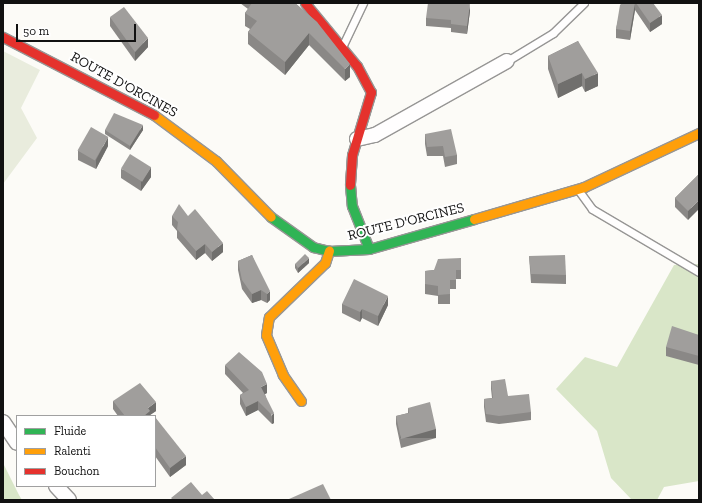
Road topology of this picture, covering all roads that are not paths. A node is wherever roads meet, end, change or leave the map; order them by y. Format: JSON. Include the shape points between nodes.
{"nodes":[{"id":1,"x":304,"y":3,"type":"edge"},
{"id":2,"x":363,"y":3,"type":"edge"},
{"id":3,"x":584,"y":3,"type":"edge"},
{"id":4,"x":3,"y":37,"type":"edge"},
{"id":5,"x":340,"y":49,"type":"junction"},
{"id":6,"x":507,"y":61,"type":"joint"},
{"id":7,"x":699,"y":133,"type":"edge"},
{"id":8,"x":357,"y":139,"type":"junction"},
{"id":9,"x":579,"y":188,"type":"junction"},
{"id":10,"x":369,"y":249,"type":"junction"},
{"id":11,"x":329,"y":251,"type":"junction"},
{"id":12,"x":699,"y":272,"type":"edge"},
{"id":13,"x":301,"y":401,"type":"dead end"},
{"id":14,"x":3,"y":422,"type":"edge"},
{"id":15,"x":16,"y":441,"type":"edge"},
{"id":16,"x":57,"y":487,"type":"edge"},
{"id":17,"x":69,"y":500,"type":"edge"}],
"edges":[{"from":1,"to":5,"type":"main road"},
{"from":2,"to":5,"type":"lane"},
{"from":3,"to":6,"type":"lane","via":[[553,33]]},
{"from":4,"to":11,"type":"main road","name":"ROUTE D'ORCINES","via":[[150,112],[216,161],[278,225],[312,247]]},
{"from":5,"to":8,"type":"main road","via":[[357,66],[372,92]]},
{"from":6,"to":8,"type":"street","via":[[375,135]]},
{"from":7,"to":9,"type":"main road","name":"ROUTE D'ORCINES","via":[[641,163]]},
{"from":8,"to":10,"type":"main road","via":[[349,196]]},
{"from":9,"to":10,"type":"main road","name":"ROUTE D'ORCINES"},
{"from":9,"to":12,"type":"lane","via":[[592,209]]},
{"from":10,"to":11,"type":"main road","name":"ROUTE D'ORCINES"},
{"from":11,"to":13,"type":"main road","via":[[325,263],[269,317],[266,335],[284,375]]},
{"from":14,"to":15,"type":"street"},
{"from":16,"to":17,"type":"street"}]}
